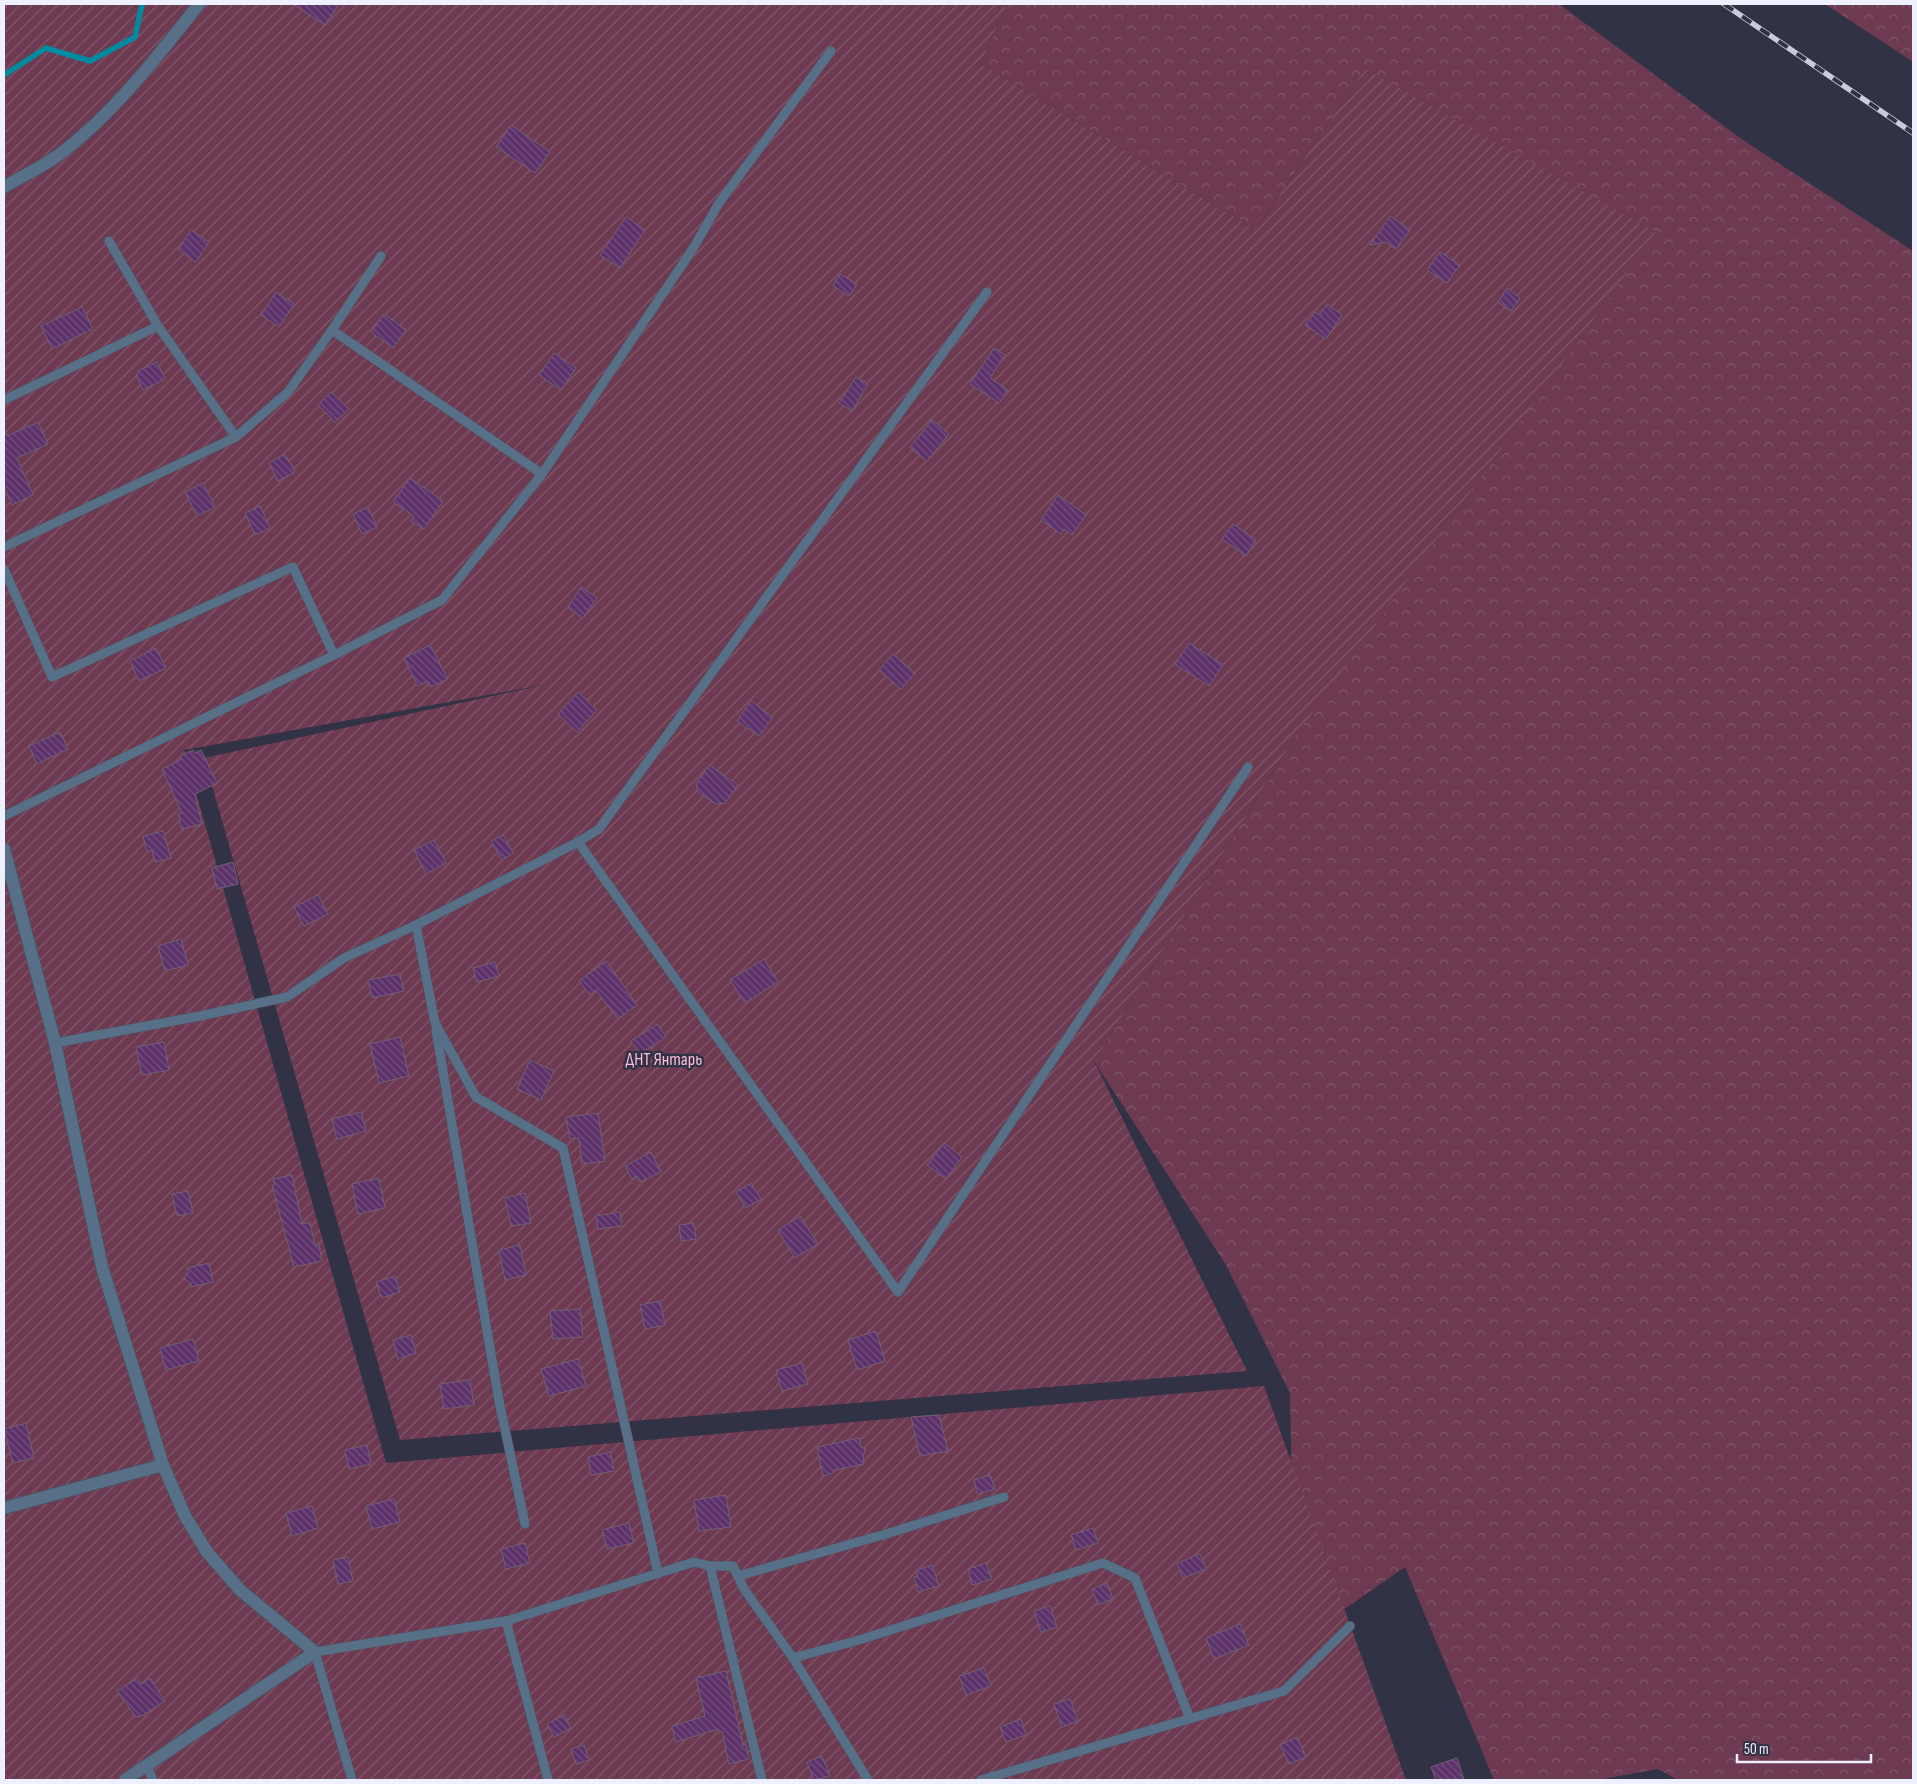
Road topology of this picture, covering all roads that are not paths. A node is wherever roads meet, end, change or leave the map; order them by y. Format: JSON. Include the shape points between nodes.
{"nodes":[{"id":1,"x":199,"y":4,"type":"edge"},
{"id":2,"x":831,"y":51,"type":"dead end"},
{"id":3,"x":4,"y":187,"type":"edge"},
{"id":4,"x":109,"y":241,"type":"dead end"},
{"id":5,"x":381,"y":256,"type":"dead end"},
{"id":6,"x":987,"y":292,"type":"dead end"},
{"id":7,"x":158,"y":326,"type":"junction"},
{"id":8,"x":332,"y":330,"type":"junction"},
{"id":9,"x":4,"y":400,"type":"edge"},
{"id":10,"x":236,"y":437,"type":"junction"},
{"id":11,"x":542,"y":474,"type":"junction"},
{"id":12,"x":4,"y":547,"type":"edge"},
{"id":13,"x":4,"y":569,"type":"edge"},
{"id":14,"x":334,"y":655,"type":"junction"},
{"id":15,"x":1248,"y":767,"type":"dead end"},
{"id":16,"x":4,"y":816,"type":"edge"},
{"id":17,"x":578,"y":842,"type":"junction"},
{"id":18,"x":4,"y":848,"type":"edge"},
{"id":19,"x":416,"y":925,"type":"junction"},
{"id":20,"x":435,"y":1023,"type":"junction"},
{"id":21,"x":55,"y":1043,"type":"junction"},
{"id":22,"x":164,"y":1465,"type":"junction"},
{"id":23,"x":1004,"y":1497,"type":"dead end"},
{"id":24,"x":4,"y":1508,"type":"edge"},
{"id":25,"x":526,"y":1524,"type":"dead end"},
{"id":26,"x":710,"y":1566,"type":"junction"},
{"id":27,"x":658,"y":1573,"type":"junction"},
{"id":28,"x":738,"y":1576,"type":"junction"},
{"id":29,"x":506,"y":1620,"type":"junction"},
{"id":30,"x":1350,"y":1626,"type":"dead end"},
{"id":31,"x":315,"y":1652,"type":"junction"},
{"id":32,"x":793,"y":1658,"type":"junction"},
{"id":33,"x":1190,"y":1719,"type":"junction"},
{"id":34,"x":147,"y":1767,"type":"junction"},
{"id":35,"x":125,"y":1780,"type":"edge"},
{"id":36,"x":153,"y":1780,"type":"edge"},
{"id":37,"x":352,"y":1780,"type":"edge"},
{"id":38,"x":548,"y":1780,"type":"edge"},
{"id":39,"x":762,"y":1780,"type":"edge"},
{"id":40,"x":868,"y":1780,"type":"edge"},
{"id":41,"x":981,"y":1780,"type":"edge"}],
"edges":[{"from":1,"to":3,"type":"street","via":[[146,72],[98,123],[58,156]]},
{"from":2,"to":11,"type":"lane","via":[[719,203],[694,247]]},
{"from":4,"to":7,"type":"lane"},
{"from":5,"to":8,"type":"lane"},
{"from":6,"to":17,"type":"lane","via":[[599,829]]},
{"from":7,"to":9,"type":"lane"},
{"from":7,"to":10,"type":"lane"},
{"from":8,"to":10,"type":"lane","via":[[288,392]]},
{"from":8,"to":11,"type":"lane"},
{"from":10,"to":12,"type":"lane"},
{"from":11,"to":14,"type":"lane","via":[[442,600]]},
{"from":13,"to":14,"type":"lane","via":[[52,677],[293,567]]},
{"from":14,"to":16,"type":"lane"},
{"from":15,"to":17,"type":"lane","via":[[898,1292]]},
{"from":17,"to":19,"type":"lane"},
{"from":18,"to":21,"type":"street"},
{"from":19,"to":20,"type":"lane"},
{"from":19,"to":21,"type":"lane","via":[[344,958],[287,997]]},
{"from":20,"to":25,"type":"lane","via":[[499,1401]]},
{"from":20,"to":27,"type":"lane","via":[[476,1097],[563,1148]]},
{"from":21,"to":22,"type":"street","via":[[102,1267]]},
{"from":22,"to":24,"type":"street"},
{"from":22,"to":31,"type":"street","via":[[184,1516],[207,1552],[240,1590]]},
{"from":23,"to":28,"type":"lane"},
{"from":26,"to":27,"type":"lane","via":[[694,1562]]},
{"from":26,"to":28,"type":"lane","via":[[733,1566]]},
{"from":26,"to":39,"type":"lane"},
{"from":27,"to":29,"type":"lane"},
{"from":28,"to":32,"type":"lane"},
{"from":29,"to":31,"type":"lane"},
{"from":29,"to":38,"type":"lane"},
{"from":30,"to":33,"type":"lane","via":[[1284,1691]]},
{"from":31,"to":34,"type":"street"},
{"from":31,"to":37,"type":"lane"},
{"from":32,"to":33,"type":"lane","via":[[1103,1563],[1135,1578]]},
{"from":32,"to":40,"type":"lane"},
{"from":33,"to":41,"type":"lane"},
{"from":34,"to":35,"type":"street"},
{"from":34,"to":36,"type":"lane"}]}
